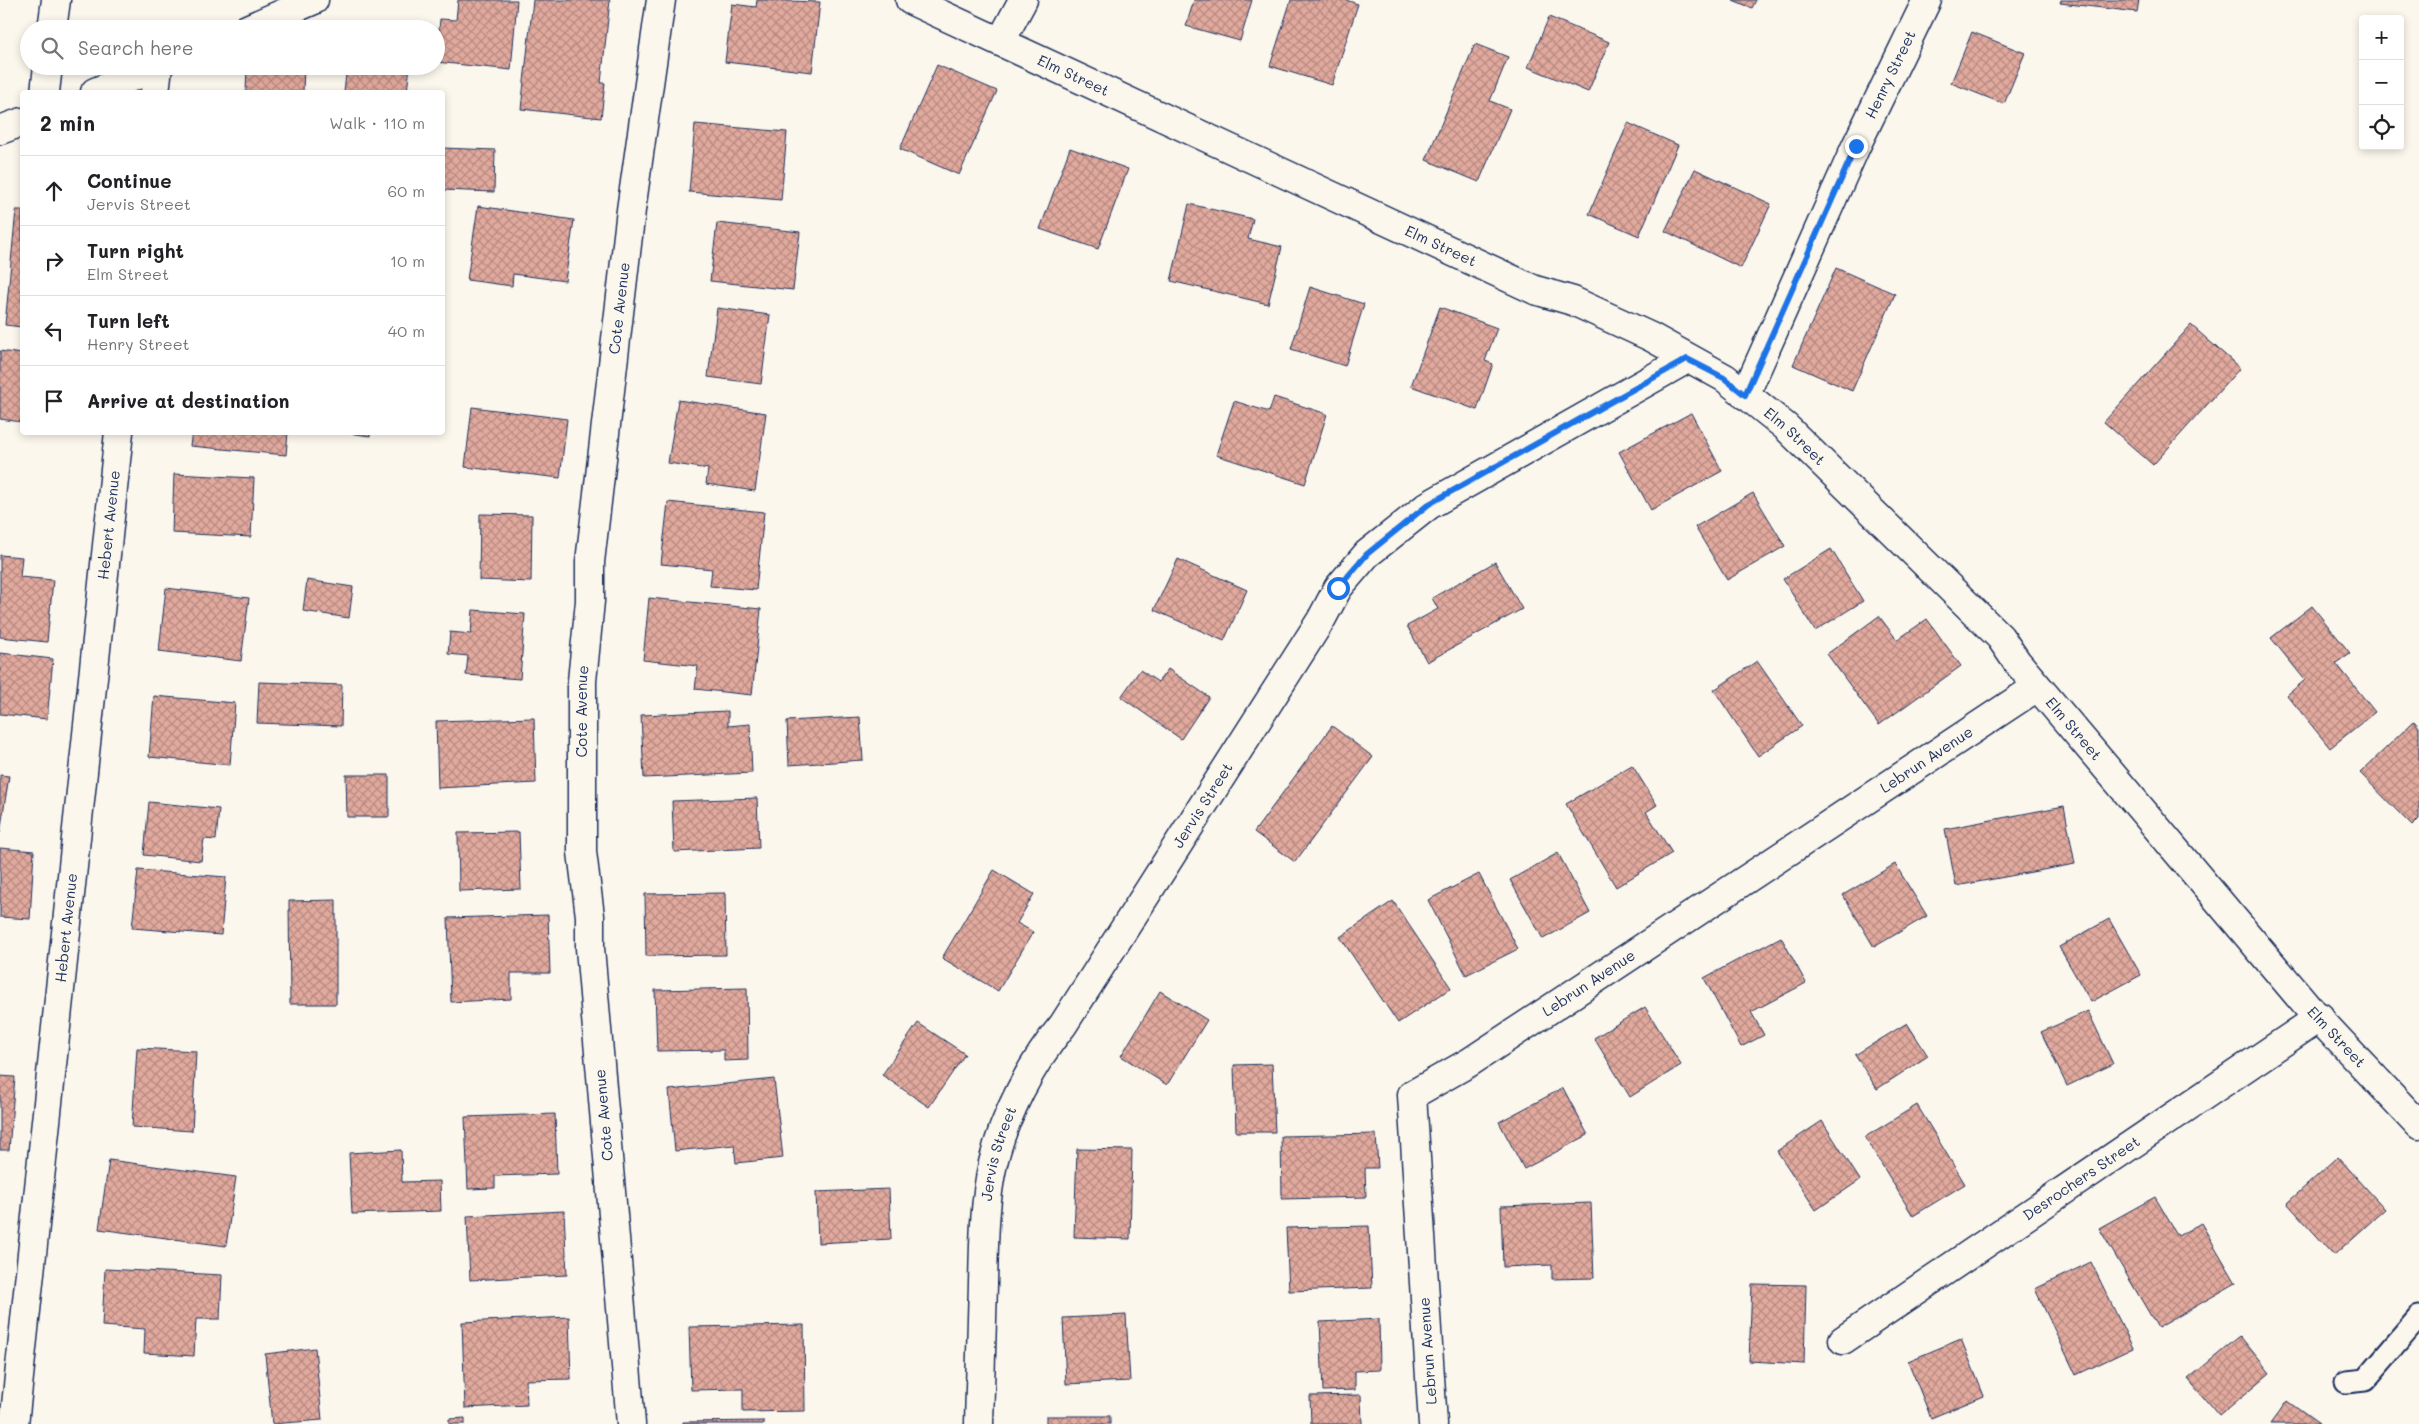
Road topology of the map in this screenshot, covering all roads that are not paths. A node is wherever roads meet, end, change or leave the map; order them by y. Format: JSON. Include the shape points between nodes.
{"nodes":[{"id":1,"x":56,"y":0,"type":"edge"},
{"id":2,"x":314,"y":0,"type":"edge"},
{"id":3,"x":660,"y":0,"type":"edge"},
{"id":4,"x":910,"y":0,"type":"edge"},
{"id":5,"x":1023,"y":0,"type":"edge"},
{"id":6,"x":1927,"y":0,"type":"edge"},
{"id":7,"x":53,"y":20,"type":"edge"},
{"id":8,"x":268,"y":20,"type":"edge"},
{"id":9,"x":1001,"y":41,"type":"junction"},
{"id":10,"x":47,"y":75,"type":"edge"},
{"id":11,"x":137,"y":75,"type":"edge"},
{"id":12,"x":158,"y":75,"type":"edge"},
{"id":13,"x":45,"y":90,"type":"edge"},
{"id":14,"x":100,"y":90,"type":"edge"},
{"id":15,"x":155,"y":90,"type":"edge"},
{"id":16,"x":20,"y":123,"type":"edge"},
{"id":17,"x":0,"y":130,"type":"edge"},
{"id":18,"x":1687,"y":359,"type":"junction"},
{"id":19,"x":1745,"y":395,"type":"junction"},
{"id":20,"x":119,"y":435,"type":"edge"},
{"id":21,"x":2037,"y":687,"type":"junction"},
{"id":22,"x":2320,"y":1018,"type":"junction"},
{"id":23,"x":2419,"y":1125,"type":"edge"},
{"id":24,"x":2419,"y":1317,"type":"edge"},
{"id":25,"x":1842,"y":1340,"type":"dead end"},
{"id":26,"x":2346,"y":1382,"type":"dead end"},
{"id":27,"x":14,"y":1424,"type":"edge"},
{"id":28,"x":631,"y":1424,"type":"edge"},
{"id":29,"x":979,"y":1424,"type":"edge"},
{"id":30,"x":1433,"y":1424,"type":"edge"}],
"edges":[{"from":1,"to":7,"type":"street"},
{"from":2,"to":8,"type":"street"},
{"from":3,"to":28,"type":"street","name":"Cote Avenue","via":[[595,513],[582,681],[582,852],[590,916],[590,948]]},
{"from":4,"to":9,"type":"street","name":"Elm Street"},
{"from":5,"to":9,"type":"street"},
{"from":6,"to":19,"type":"street","name":"Henry Street","via":[[1856,146]]},
{"from":9,"to":18,"type":"street","name":"Elm Street","via":[[1535,290],[1573,301],[1651,337]]},
{"from":10,"to":13,"type":"street"},
{"from":11,"to":14,"type":"street"},
{"from":12,"to":15,"type":"street"},
{"from":16,"to":17,"type":"street"},
{"from":18,"to":19,"type":"street","name":"Elm Street","via":[[1724,378]]},
{"from":18,"to":29,"type":"street","name":"Jervis Street","via":[[1429,504],[1367,554],[1338,588],[1322,620],[1063,1025],[1046,1045],[1001,1136],[985,1213]]},
{"from":19,"to":21,"type":"street","name":"Elm Street","via":[[1786,427],[2000,637]]},
{"from":20,"to":27,"type":"street","name":"Hebert Avenue"},
{"from":21,"to":22,"type":"street","name":"Elm Street"},
{"from":21,"to":30,"type":"street","name":"Lebrun Avenue","via":[[1478,1056],[1412,1095]]},
{"from":22,"to":23,"type":"street","name":"Elm Street"},
{"from":22,"to":25,"type":"street","name":"Desrochers Street"},
{"from":24,"to":26,"type":"lane","via":[[2365,1380]]}]}
